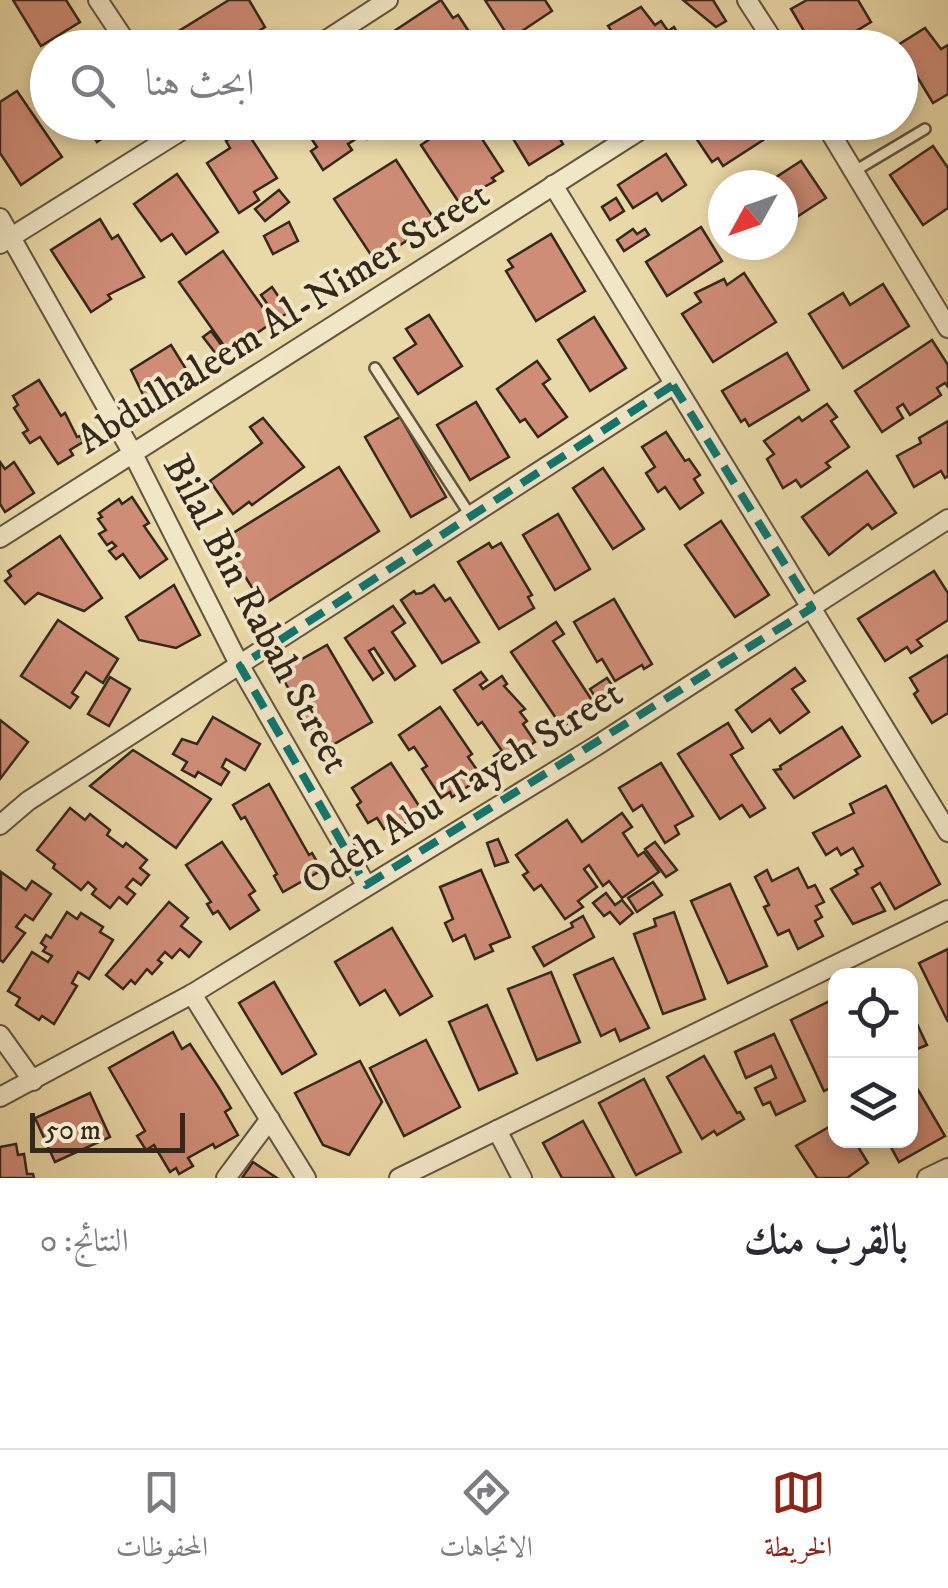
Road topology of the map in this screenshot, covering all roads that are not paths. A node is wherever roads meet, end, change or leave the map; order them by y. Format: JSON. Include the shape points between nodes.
{"nodes":[{"id":1,"x":98,"y":0,"type":"edge"},
{"id":2,"x":388,"y":0,"type":"edge"},
{"id":3,"x":748,"y":0,"type":"edge"},
{"id":4,"x":118,"y":30,"type":"edge"},
{"id":5,"x":342,"y":30,"type":"edge"},
{"id":6,"x":766,"y":30,"type":"edge"},
{"id":7,"x":925,"y":129,"type":"dead end"},
{"id":8,"x":918,"y":133,"type":"edge"},
{"id":9,"x":163,"y":140,"type":"edge"},
{"id":10,"x":624,"y":140,"type":"edge"},
{"id":11,"x":835,"y":140,"type":"edge"},
{"id":12,"x":907,"y":140,"type":"edge"},
{"id":13,"x":854,"y":172,"type":"junction"},
{"id":14,"x":553,"y":184,"type":"junction"},
{"id":15,"x":0,"y":218,"type":"edge"},
{"id":16,"x":6,"y":240,"type":"edge"},
{"id":17,"x":948,"y":328,"type":"edge"},
{"id":18,"x":376,"y":368,"type":"dead end"},
{"id":19,"x":673,"y":385,"type":"junction"},
{"id":20,"x":132,"y":452,"type":"junction"},
{"id":21,"x":470,"y":515,"type":"junction"},
{"id":22,"x":948,"y":518,"type":"edge"},
{"id":23,"x":0,"y":538,"type":"edge"},
{"id":24,"x":812,"y":608,"type":"junction"},
{"id":25,"x":240,"y":666,"type":"junction"},
{"id":26,"x":0,"y":825,"type":"edge"},
{"id":27,"x":948,"y":832,"type":"edge"},
{"id":28,"x":366,"y":885,"type":"junction"},
{"id":29,"x":948,"y":910,"type":"edge"},
{"id":30,"x":192,"y":994,"type":"junction"},
{"id":31,"x":0,"y":1034,"type":"edge"},
{"id":32,"x":33,"y":1081,"type":"junction"},
{"id":33,"x":0,"y":1097,"type":"edge"},
{"id":34,"x":270,"y":1119,"type":"junction"},
{"id":35,"x":496,"y":1130,"type":"junction"},
{"id":36,"x":948,"y":1168,"type":"edge"},
{"id":37,"x":226,"y":1178,"type":"edge"},
{"id":38,"x":306,"y":1178,"type":"edge"},
{"id":39,"x":399,"y":1178,"type":"edge"},
{"id":40,"x":522,"y":1178,"type":"edge"},
{"id":41,"x":927,"y":1178,"type":"edge"}],
"edges":[{"from":1,"to":4,"type":"street"},
{"from":2,"to":5,"type":"street"},
{"from":3,"to":6,"type":"street"},
{"from":7,"to":8,"type":"lane"},
{"from":9,"to":16,"type":"street"},
{"from":10,"to":14,"type":"street","name":"Abdulhaleem Al-Nimer Street"},
{"from":11,"to":13,"type":"street"},
{"from":12,"to":13,"type":"lane"},
{"from":13,"to":17,"type":"street"},
{"from":14,"to":19,"type":"street"},
{"from":14,"to":20,"type":"street","name":"Abdulhaleem Al-Nimer Street"},
{"from":15,"to":16,"type":"street","name":"Bilal Bin Rabah Street"},
{"from":16,"to":20,"type":"street","name":"Bilal Bin Rabah Street"},
{"from":18,"to":21,"type":"lane"},
{"from":19,"to":21,"type":"street"},
{"from":19,"to":24,"type":"street"},
{"from":20,"to":23,"type":"street","name":"Abdulhaleem Al-Nimer Street"},
{"from":20,"to":25,"type":"street","name":"Bilal Bin Rabah Street"},
{"from":21,"to":25,"type":"street"},
{"from":22,"to":24,"type":"street","name":"Odeh Abu Tayeh Street"},
{"from":24,"to":27,"type":"street"},
{"from":24,"to":28,"type":"street","name":"Odeh Abu Tayeh Street"},
{"from":25,"to":26,"type":"street"},
{"from":25,"to":28,"type":"street","name":"Bilal Bin Rabah Street"},
{"from":28,"to":30,"type":"street","name":"Odeh Abu Tayeh Street"},
{"from":29,"to":35,"type":"street"},
{"from":30,"to":32,"type":"street","name":"Odeh Abu Tayeh Street"},
{"from":30,"to":34,"type":"street"},
{"from":31,"to":32,"type":"street"},
{"from":32,"to":33,"type":"street","name":"Odeh Abu Tayeh Street"},
{"from":34,"to":37,"type":"street"},
{"from":34,"to":38,"type":"street"},
{"from":35,"to":39,"type":"street"},
{"from":35,"to":40,"type":"street"},
{"from":36,"to":41,"type":"street"}]}
